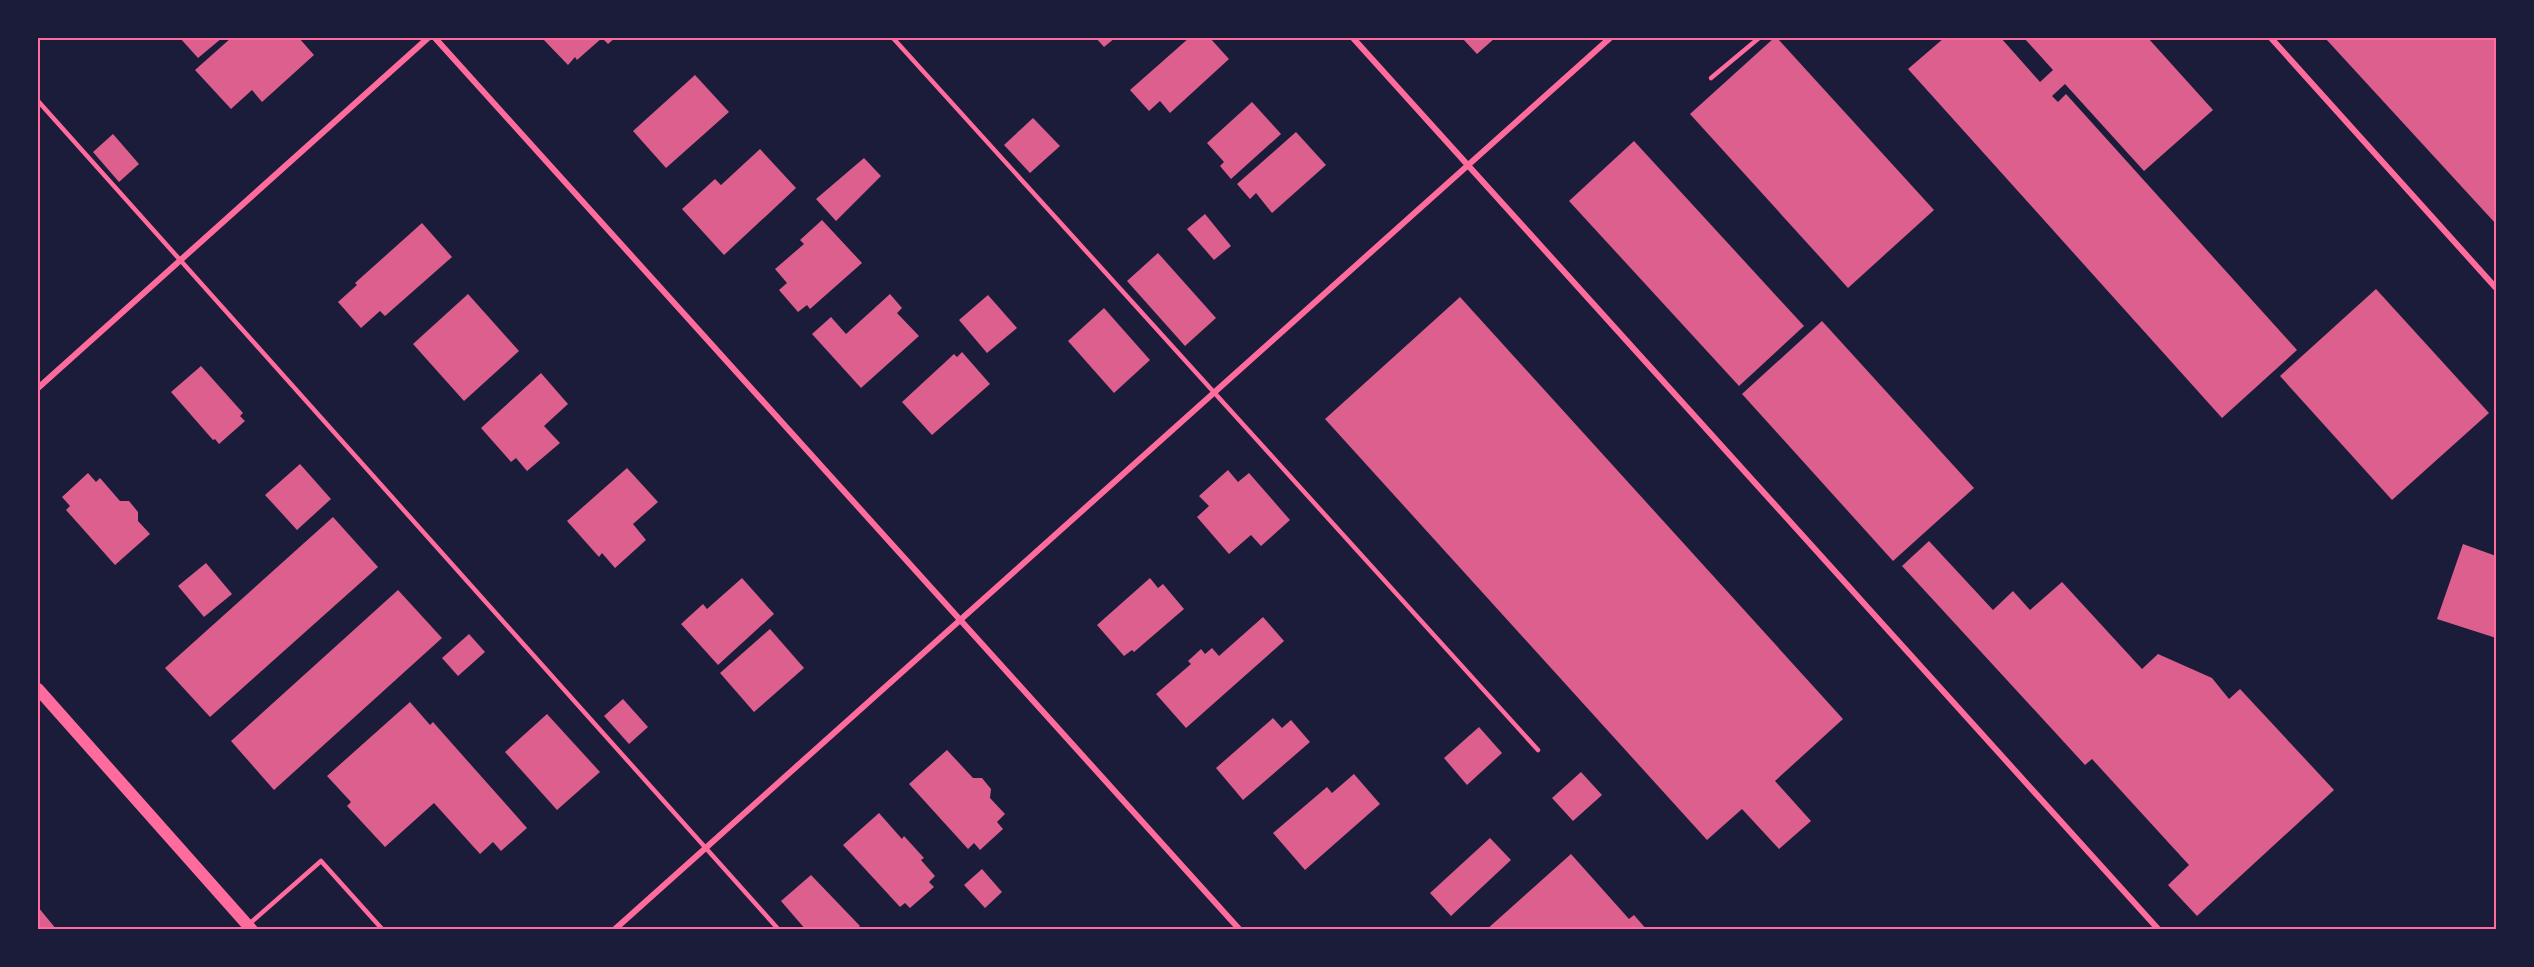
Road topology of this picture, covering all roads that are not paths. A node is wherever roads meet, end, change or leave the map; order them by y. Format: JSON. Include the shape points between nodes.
{"nodes":[{"id":1,"x":428,"y":38,"type":"edge"},
{"id":2,"x":435,"y":38,"type":"edge"},
{"id":3,"x":893,"y":38,"type":"edge"},
{"id":4,"x":1353,"y":38,"type":"edge"},
{"id":5,"x":1610,"y":38,"type":"edge"},
{"id":6,"x":1759,"y":38,"type":"edge"},
{"id":7,"x":2271,"y":38,"type":"edge"},
{"id":8,"x":1711,"y":78,"type":"dead end"},
{"id":9,"x":38,"y":101,"type":"edge"},
{"id":10,"x":1468,"y":165,"type":"junction"},
{"id":11,"x":179,"y":261,"type":"junction"},
{"id":12,"x":2496,"y":288,"type":"edge"},
{"id":13,"x":38,"y":388,"type":"edge"},
{"id":14,"x":1213,"y":394,"type":"junction"},
{"id":15,"x":960,"y":621,"type":"junction"},
{"id":16,"x":38,"y":689,"type":"edge"},
{"id":17,"x":1538,"y":750,"type":"dead end"},
{"id":18,"x":705,"y":847,"type":"junction"},
{"id":19,"x":250,"y":927,"type":"edge"},
{"id":20,"x":382,"y":930,"type":"edge"},
{"id":21,"x":614,"y":930,"type":"edge"},
{"id":22,"x":779,"y":930,"type":"edge"},
{"id":23,"x":1240,"y":930,"type":"edge"},
{"id":24,"x":2159,"y":930,"type":"edge"}],
"edges":[{"from":1,"to":11,"type":"street"},
{"from":2,"to":15,"type":"street"},
{"from":3,"to":14,"type":"lane"},
{"from":4,"to":10,"type":"street"},
{"from":5,"to":10,"type":"street"},
{"from":6,"to":8,"type":"lane"},
{"from":7,"to":12,"type":"street"},
{"from":9,"to":11,"type":"lane"},
{"from":10,"to":14,"type":"street"},
{"from":10,"to":24,"type":"street"},
{"from":11,"to":13,"type":"street"},
{"from":11,"to":18,"type":"lane"},
{"from":14,"to":15,"type":"street"},
{"from":14,"to":17,"type":"lane"},
{"from":15,"to":18,"type":"street"},
{"from":15,"to":23,"type":"street"},
{"from":16,"to":19,"type":"main road"},
{"from":18,"to":21,"type":"street"},
{"from":18,"to":22,"type":"lane"},
{"from":19,"to":20,"type":"lane","via":[[321,861]]}]}
